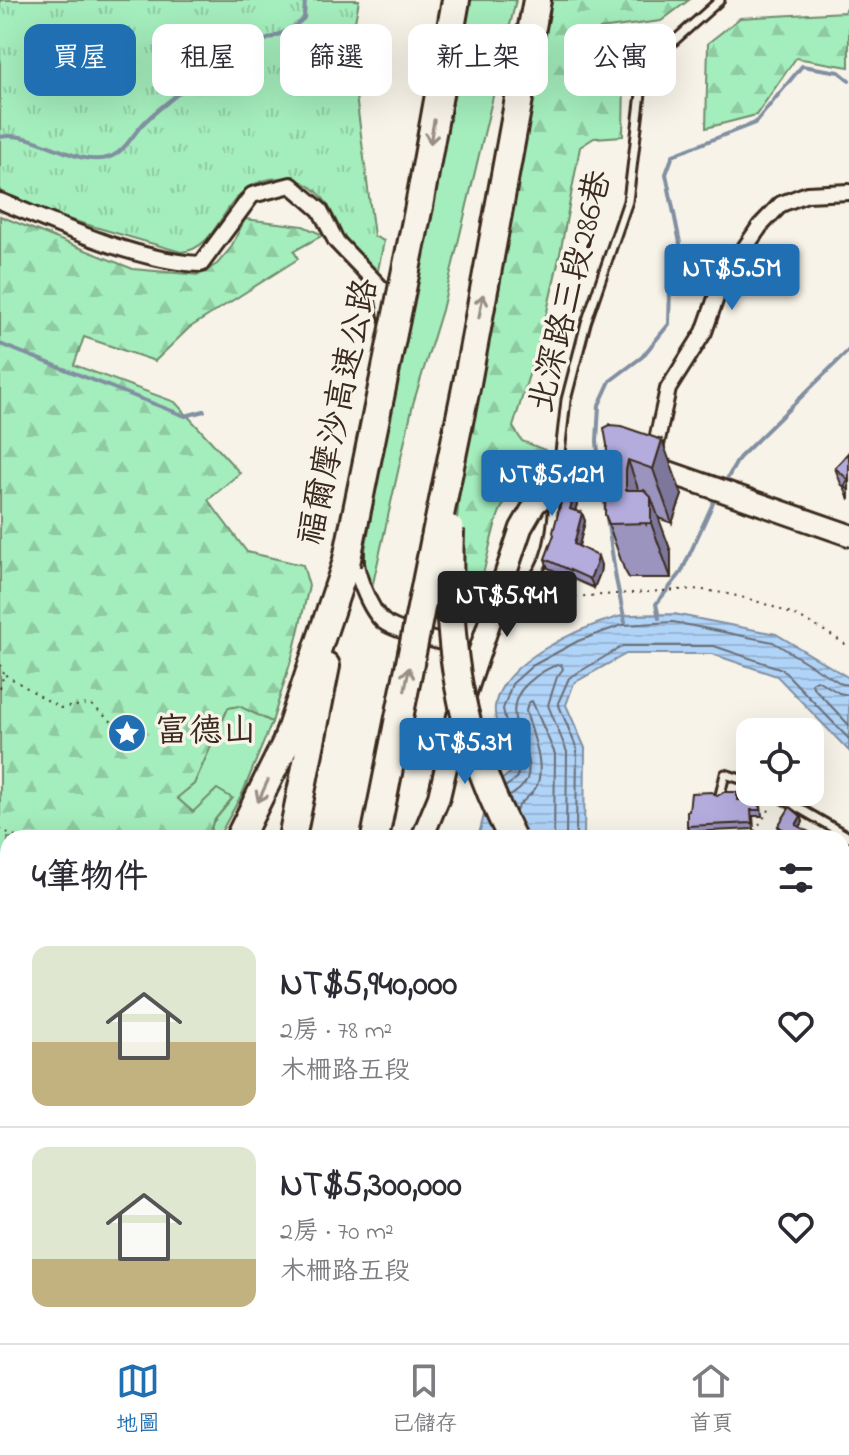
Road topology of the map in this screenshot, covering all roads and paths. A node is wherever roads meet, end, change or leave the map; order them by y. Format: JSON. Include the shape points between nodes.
{"nodes":[{"id":1,"x":456,"y":0,"type":"edge"},
{"id":2,"x":537,"y":0,"type":"edge"},
{"id":3,"x":720,"y":0,"type":"edge"},
{"id":4,"x":849,"y":192,"type":"edge"},
{"id":5,"x":0,"y":201,"type":"edge"},
{"id":6,"x":651,"y":466,"type":"junction"},
{"id":7,"x":556,"y":485,"type":"junction"},
{"id":8,"x":444,"y":527,"type":"junction"},
{"id":9,"x":849,"y":535,"type":"edge"},
{"id":10,"x":493,"y":612,"type":"junction"},
{"id":11,"x":849,"y":647,"type":"edge"},
{"id":12,"x":480,"y":652,"type":"junction"},
{"id":13,"x":0,"y":664,"type":"edge"},
{"id":14,"x":4,"y":674,"type":"junction"},
{"id":15,"x":0,"y":688,"type":"edge"},
{"id":16,"x":127,"y":734,"type":"dead end"},
{"id":17,"x":298,"y":746,"type":"junction"},
{"id":18,"x":736,"y":778,"type":"edge"},
{"id":19,"x":720,"y":795,"type":"edge"},
{"id":20,"x":767,"y":806,"type":"edge"},
{"id":21,"x":795,"y":806,"type":"edge"},
{"id":22,"x":244,"y":830,"type":"edge"},
{"id":23,"x":293,"y":830,"type":"edge"},
{"id":24,"x":377,"y":830,"type":"edge"},
{"id":25,"x":425,"y":830,"type":"edge"},
{"id":26,"x":508,"y":830,"type":"edge"},
{"id":27,"x":754,"y":830,"type":"edge"},
{"id":28,"x":837,"y":830,"type":"edge"}],
"edges":[{"from":1,"to":17,"type":"highway","name":"福爾摩沙高速公路","one_way":true,"bridge":true,"via":[[346,564]]},
{"from":8,"to":2,"type":"highway","one_way":true},
{"from":3,"to":7,"type":"lane","name":"北深路三段286巷","via":[[665,49],[642,85],[628,201],[566,400]]},
{"from":4,"to":6,"type":"street","via":[[807,194],[781,204],[760,226],[668,389]]},
{"from":5,"to":12,"type":"street","via":[[77,233],[189,264],[201,264],[252,195],[291,185],[320,210],[336,241],[382,289],[388,318],[387,369],[354,561],[364,592],[384,622]]},
{"from":6,"to":7,"type":"main road","via":[[611,467]]},
{"from":6,"to":9,"type":"main road"},
{"from":7,"to":10,"type":"main road","via":[[535,504],[521,528]]},
{"from":7,"to":10,"type":"lane","name":"北深路三段286巷","via":[[551,535],[538,572]]},
{"from":24,"to":8,"type":"highway","one_way":true,"bridge":true},
{"from":8,"to":26,"type":"highway","bridge":true,"via":[[459,693],[480,766]]},
{"from":10,"to":11,"type":"path","via":[[571,597],[693,589],[747,598],[789,613]]},
{"from":10,"to":12,"type":"main road"},
{"from":12,"to":25,"type":"main road","bridge":true},
{"from":13,"to":14,"type":"path"},
{"from":14,"to":15,"type":"path"},
{"from":14,"to":16,"type":"path","via":[[60,708],[90,704]]},
{"from":17,"to":22,"type":"highway","one_way":true},
{"from":17,"to":23,"type":"highway"},
{"from":18,"to":19,"type":"lane","via":[[725,774]]},
{"from":20,"to":27,"type":"path"},
{"from":21,"to":28,"type":"lane"}]}
